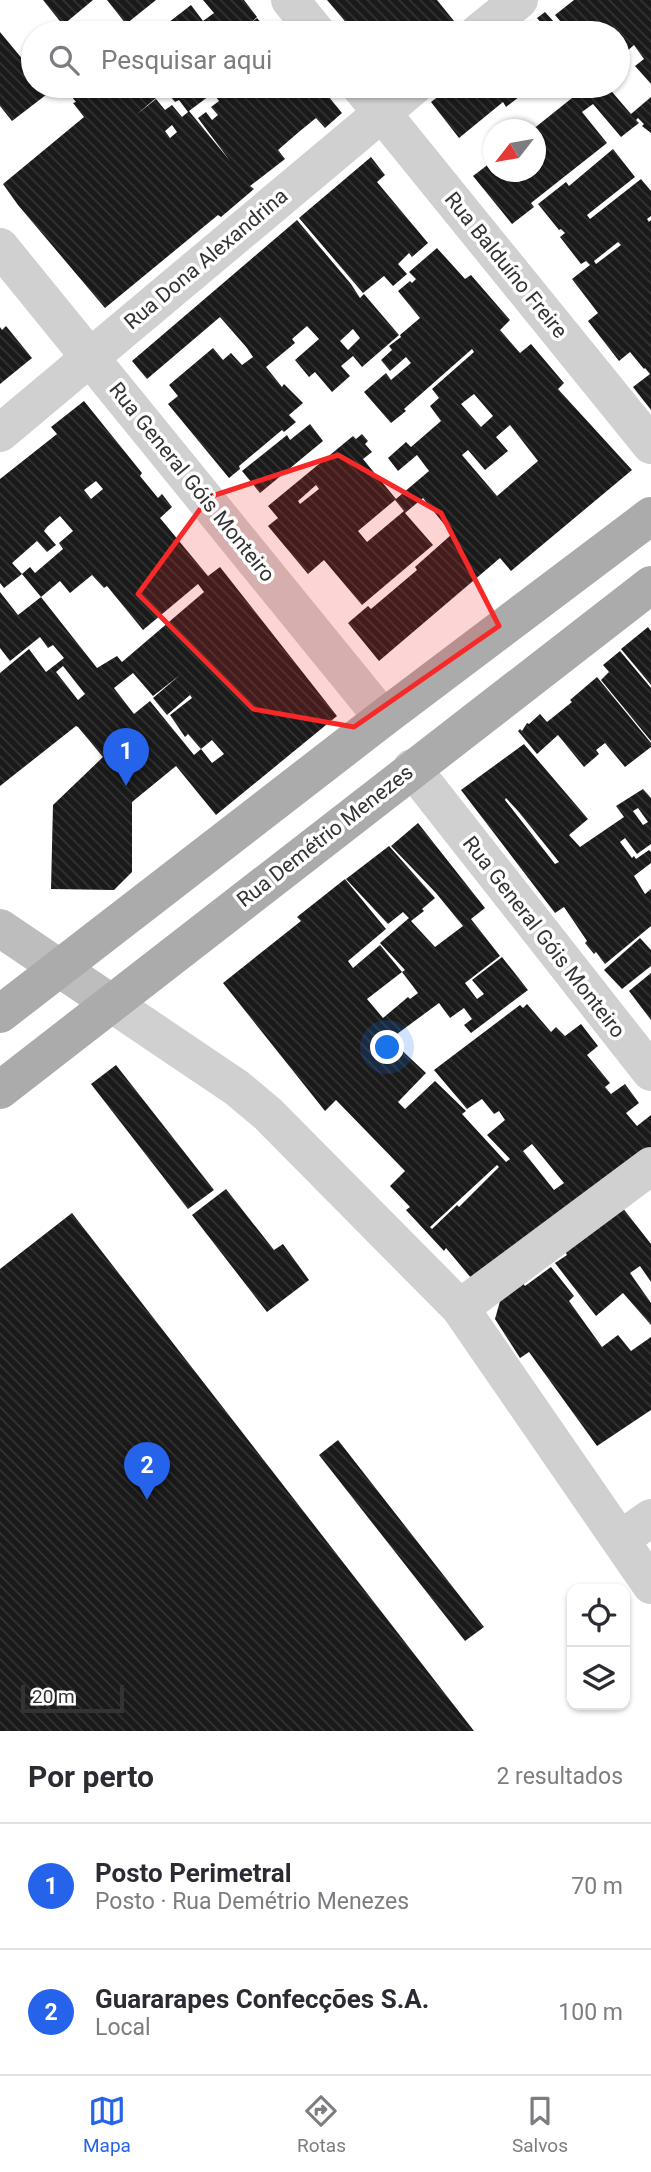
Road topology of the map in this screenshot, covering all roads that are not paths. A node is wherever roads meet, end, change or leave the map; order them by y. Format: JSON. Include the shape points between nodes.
{"nodes":[{"id":1,"x":290,"y":0,"type":"edge"},
{"id":2,"x":519,"y":0,"type":"edge"},
{"id":3,"x":307,"y":21,"type":"edge"},
{"id":4,"x":493,"y":21,"type":"edge"},
{"id":5,"x":371,"y":99,"type":"edge"},
{"id":6,"x":0,"y":247,"type":"edge"},
{"id":7,"x":90,"y":356,"type":"junction"},
{"id":8,"x":0,"y":433,"type":"edge"},
{"id":9,"x":651,"y":445,"type":"edge"},
{"id":10,"x":651,"y":516,"type":"edge"},
{"id":11,"x":651,"y":585,"type":"edge"},
{"id":12,"x":383,"y":718,"type":"junction"},
{"id":13,"x":412,"y":768,"type":"junction"},
{"id":14,"x":0,"y":928,"type":"edge"},
{"id":15,"x":59,"y":968,"type":"junction"},
{"id":16,"x":111,"y":1003,"type":"junction"},
{"id":17,"x":0,"y":1014,"type":"edge"},
{"id":18,"x":651,"y":1072,"type":"edge"},
{"id":19,"x":0,"y":1090,"type":"edge"},
{"id":20,"x":651,"y":1166,"type":"edge"},
{"id":21,"x":460,"y":1308,"type":"junction"},
{"id":22,"x":636,"y":1528,"type":"edge"},
{"id":23,"x":651,"y":1585,"type":"edge"}],
"edges":[{"from":1,"to":3,"type":"street"},
{"from":2,"to":4,"type":"street"},
{"from":5,"to":7,"type":"street","name":"Rua Dona Alexandrina"},
{"from":5,"to":9,"type":"street","name":"Rua Balduíno Freire"},
{"from":6,"to":7,"type":"street","name":"Rua General Góis Monteiro"},
{"from":7,"to":8,"type":"street","name":"Rua Dona Alexandrina"},
{"from":7,"to":12,"type":"street","name":"Rua General Góis Monteiro"},
{"from":10,"to":12,"type":"main road"},
{"from":11,"to":13,"type":"main road","name":"Rua Demétrio Menezes"},
{"from":12,"to":15,"type":"main road"},
{"from":13,"to":16,"type":"main road","name":"Rua Demétrio Menezes"},
{"from":13,"to":18,"type":"street","name":"Rua General Góis Monteiro"},
{"from":14,"to":15,"type":"main road"},
{"from":15,"to":16,"type":"main road"},
{"from":15,"to":17,"type":"main road"},
{"from":16,"to":19,"type":"main road","name":"Rua Demétrio Menezes"},
{"from":16,"to":21,"type":"street","via":[[258,1105]]},
{"from":20,"to":21,"type":"street"},
{"from":21,"to":22,"type":"street"},
{"from":22,"to":23,"type":"street"}]}
